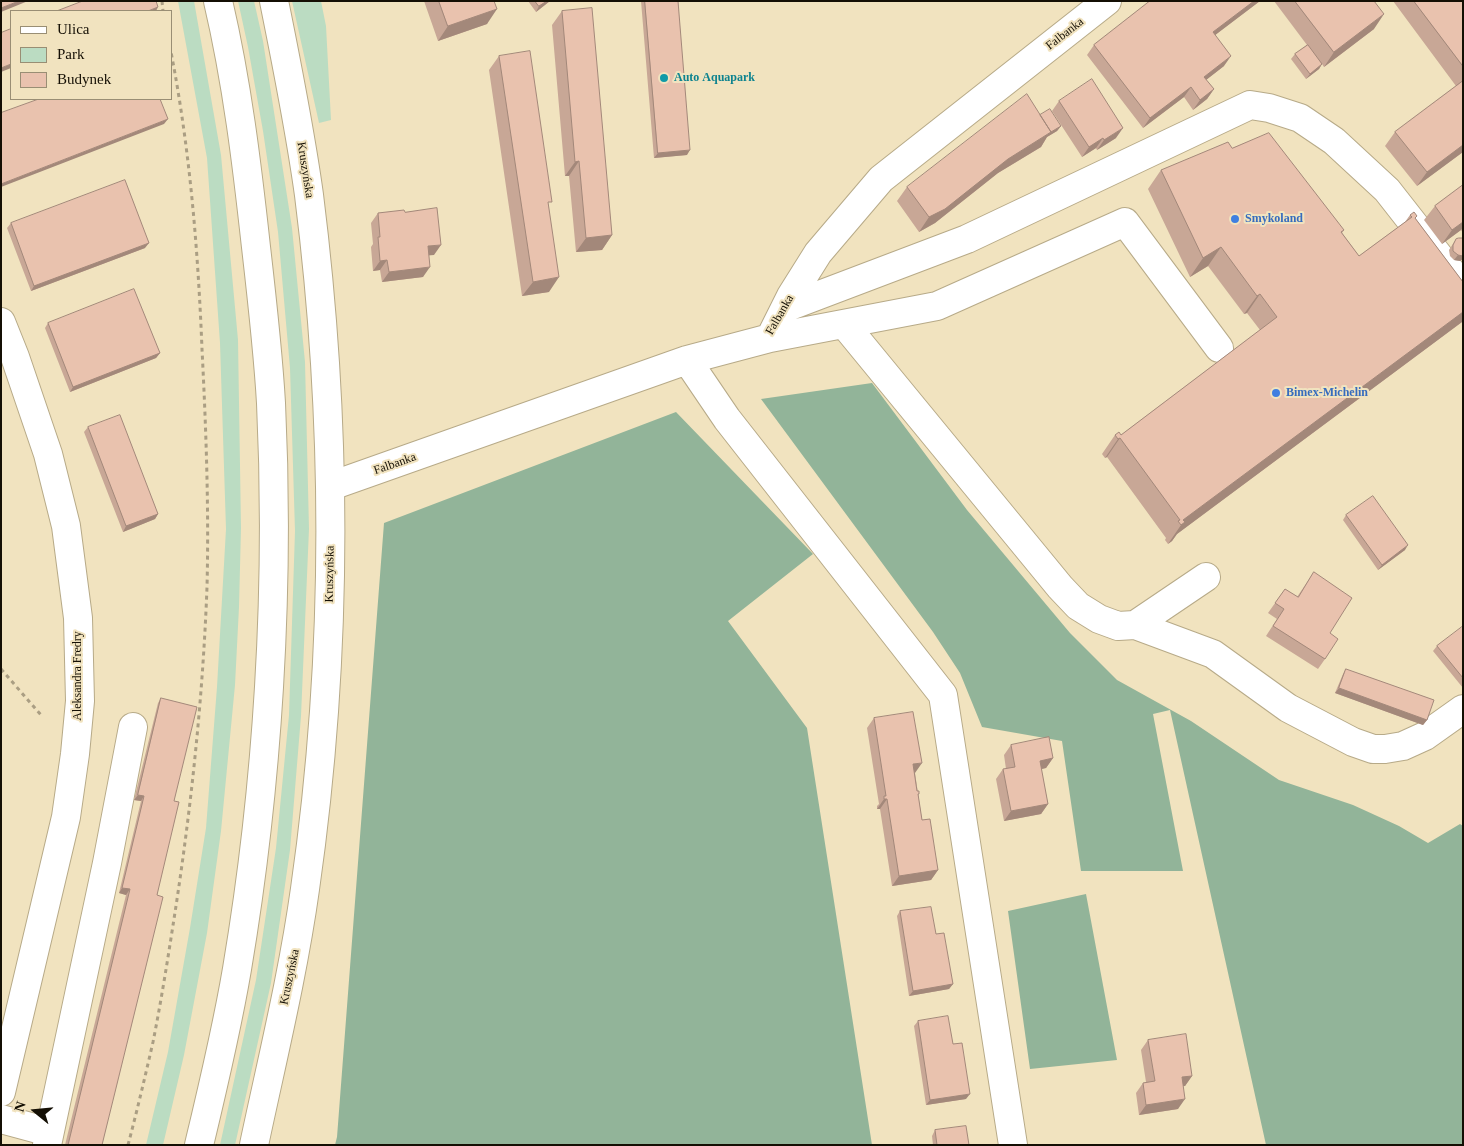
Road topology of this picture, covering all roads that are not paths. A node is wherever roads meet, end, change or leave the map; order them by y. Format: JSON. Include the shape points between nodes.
{"nodes":[{"id":1,"x":218,"y":1,"type":"edge"},
{"id":2,"x":274,"y":1,"type":"edge"},
{"id":3,"x":1107,"y":1,"type":"edge"},
{"id":4,"x":1463,"y":287,"type":"edge"},
{"id":5,"x":785,"y":308,"type":"junction"},
{"id":6,"x":1,"y":322,"type":"edge"},
{"id":7,"x":844,"y":324,"type":"junction"},
{"id":8,"x":770,"y":338,"type":"junction"},
{"id":9,"x":1219,"y":348,"type":"dead end"},
{"id":10,"x":687,"y":360,"type":"junction"},
{"id":11,"x":331,"y":486,"type":"junction"},
{"id":12,"x":1206,"y":578,"type":"dead end"},
{"id":13,"x":1135,"y":626,"type":"junction"},
{"id":14,"x":1463,"y":709,"type":"edge"},
{"id":15,"x":133,"y":726,"type":"dead end"},
{"id":16,"x":1,"y":1092,"type":"edge"},
{"id":17,"x":1,"y":1119,"type":"edge"},
{"id":18,"x":48,"y":1138,"type":"edge"},
{"id":19,"x":200,"y":1145,"type":"edge"},
{"id":20,"x":254,"y":1145,"type":"edge"},
{"id":21,"x":1013,"y":1145,"type":"edge"}],
"edges":[{"from":1,"to":19,"type":"main road","via":[[248,172],[265,325],[271,404],[274,573],[263,772],[253,858],[237,970]]},
{"from":2,"to":11,"type":"main road","name":"Kruszyńska","via":[[309,194],[327,384]]},
{"from":3,"to":5,"type":"main road","name":"Falbanka","via":[[881,179],[818,253]]},
{"from":4,"to":5,"type":"main road","via":[[1387,190],[1334,141],[1300,118],[1250,105],[967,239]]},
{"from":5,"to":8,"type":"main road","name":"Falbanka"},
{"from":6,"to":16,"type":"main road","name":"Aleksandra Fredry","via":[[48,454],[66,526],[78,618],[80,701],[66,818]]},
{"from":7,"to":8,"type":"main road"},
{"from":7,"to":9,"type":"main road","via":[[938,306],[1125,222]]},
{"from":7,"to":13,"type":"main road","via":[[1078,606],[1118,626]]},
{"from":8,"to":10,"type":"main road","name":"Falbanka"},
{"from":10,"to":11,"type":"main road","name":"Falbanka"},
{"from":10,"to":21,"type":"main road","via":[[727,419],[943,695]]},
{"from":11,"to":20,"type":"main road","name":"Kruszyńska","via":[[331,593],[324,724],[312,834],[294,956]]},
{"from":12,"to":13,"type":"main road"},
{"from":13,"to":14,"type":"main road","via":[[1213,654],[1288,708],[1373,749],[1403,746],[1425,736]]},
{"from":15,"to":18,"type":"main road"},
{"from":17,"to":18,"type":"main road"}]}
